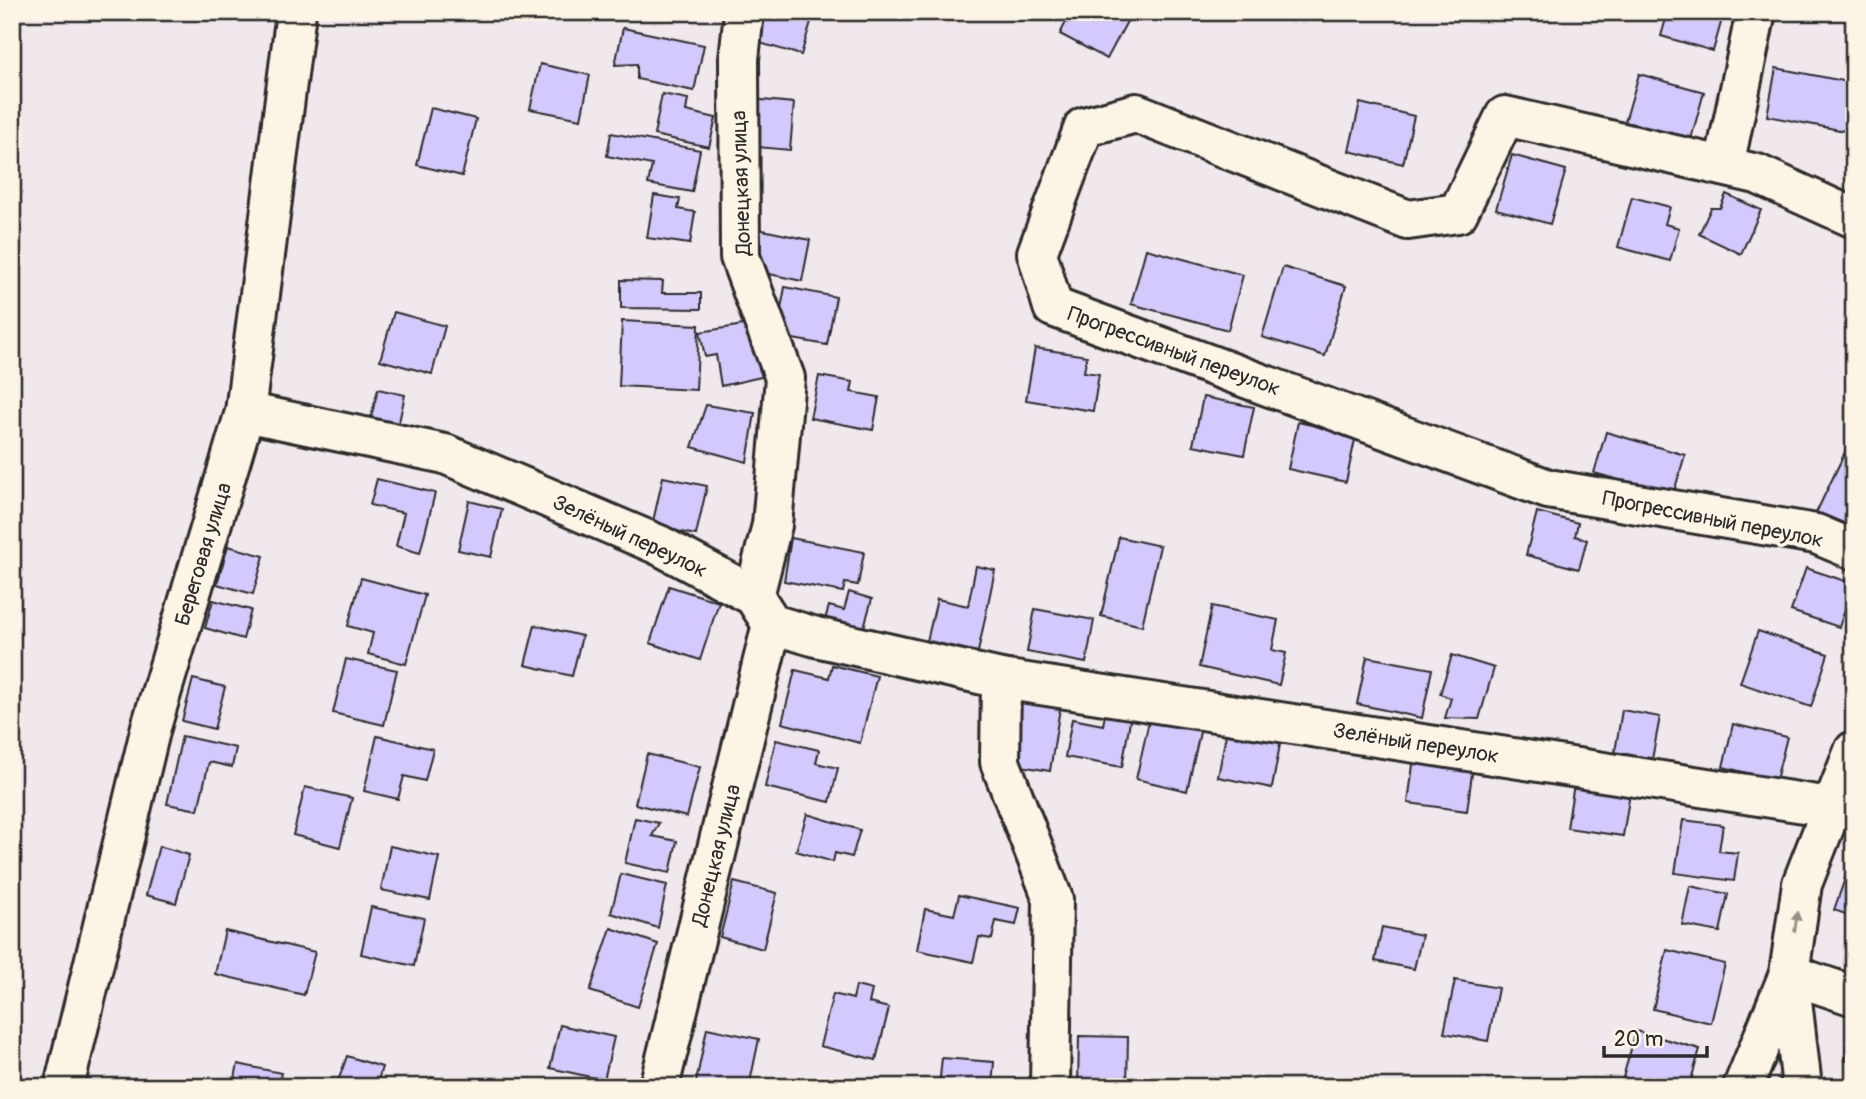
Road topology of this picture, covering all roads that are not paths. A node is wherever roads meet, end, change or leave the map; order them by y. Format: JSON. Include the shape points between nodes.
{"nodes":[{"id":1,"x":296,"y":12,"type":"edge"},
{"id":2,"x":744,"y":12,"type":"edge"},
{"id":3,"x":1756,"y":12,"type":"edge"},
{"id":4,"x":1724,"y":166,"type":"junction"},
{"id":5,"x":1854,"y":218,"type":"edge"},
{"id":6,"x":245,"y":412,"type":"junction"},
{"id":7,"x":1854,"y":550,"type":"edge"},
{"id":8,"x":763,"y":610,"type":"junction"},
{"id":9,"x":1001,"y":679,"type":"junction"},
{"id":10,"x":1854,"y":751,"type":"edge"},
{"id":11,"x":1830,"y":807,"type":"junction"},
{"id":12,"x":1788,"y":974,"type":"junction"},
{"id":13,"x":1854,"y":996,"type":"edge"},
{"id":14,"x":64,"y":1087,"type":"edge"},
{"id":15,"x":659,"y":1087,"type":"edge"},
{"id":16,"x":1050,"y":1087,"type":"edge"},
{"id":17,"x":1744,"y":1087,"type":"edge"},
{"id":18,"x":1802,"y":1087,"type":"edge"}],
"edges":[{"from":1,"to":6,"type":"street","name":"Береговая улица"},
{"from":2,"to":8,"type":"street","name":"Донецкая улица","via":[[739,59],[740,257],[785,378]]},
{"from":3,"to":4,"type":"street"},
{"from":4,"to":5,"type":"street","name":"Прогрессивный переулок","via":[[1757,174]]},
{"from":4,"to":7,"type":"street","name":"Прогрессивный переулок","via":[[1505,116],[1458,213],[1408,220],[1136,113],[1084,127],[1037,253],[1053,307],[1535,484],[1816,534]]},
{"from":6,"to":8,"type":"street","name":"Зелёный переулок","via":[[445,454],[659,545]]},
{"from":6,"to":14,"type":"street","name":"Береговая улица","via":[[152,727]]},
{"from":8,"to":9,"type":"street","name":"Зелёный переулок","via":[[816,637]]},
{"from":8,"to":15,"type":"street","name":"Донецкая улица"},
{"from":9,"to":11,"type":"street","name":"Зелёный переулок"},
{"from":9,"to":16,"type":"street","via":[[1000,762],[1053,899]]},
{"from":10,"to":11,"type":"street"},
{"from":12,"to":11,"type":"street","one_way":true,"via":[[1802,884]]},
{"from":12,"to":13,"type":"street"},
{"from":12,"to":17,"type":"street"},
{"from":12,"to":18,"type":"street"}]}
